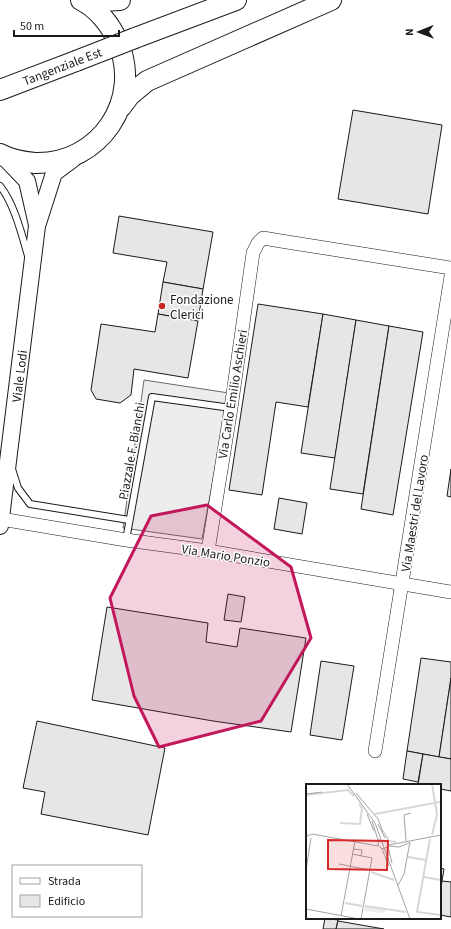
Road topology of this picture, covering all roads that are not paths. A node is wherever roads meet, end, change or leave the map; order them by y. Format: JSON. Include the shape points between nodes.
{"nodes":[{"id":1,"x":120,"y":0,"type":"edge"},
{"id":2,"x":236,"y":0,"type":"edge"},
{"id":3,"x":331,"y":0,"type":"edge"},
{"id":4,"x":83,"y":1,"type":"edge"},
{"id":5,"x":0,"y":90,"type":"edge"},
{"id":6,"x":119,"y":111,"type":"junction"},
{"id":7,"x":88,"y":148,"type":"junction"},
{"id":8,"x":1,"y":155,"type":"edge"},
{"id":9,"x":0,"y":186,"type":"edge"},
{"id":10,"x":37,"y":226,"type":"junction"},
{"id":11,"x":451,"y":268,"type":"edge"},
{"id":12,"x":32,"y":270,"type":"junction"},
{"id":13,"x":451,"y":276,"type":"edge"},
{"id":14,"x":231,"y":408,"type":"junction"},
{"id":15,"x":9,"y":457,"type":"junction"},
{"id":16,"x":129,"y":520,"type":"junction"},
{"id":17,"x":0,"y":523,"type":"edge"},
{"id":18,"x":126,"y":540,"type":"junction"},
{"id":19,"x":208,"y":551,"type":"junction"},
{"id":20,"x":403,"y":584,"type":"junction"},
{"id":21,"x":451,"y":592,"type":"edge"},
{"id":22,"x":375,"y":750,"type":"dead end"}],
"edges":[{"from":1,"to":4,"type":"main road"},
{"from":2,"to":5,"type":"main road","name":"Tangenziale Est","bridge":true},
{"from":3,"to":6,"type":"main road","via":[[147,81],[130,95]]},
{"from":4,"to":6,"type":"main road","via":[[101,15],[113,31],[122,50],[126,70]]},
{"from":6,"to":7,"type":"main road","via":[[106,132]]},
{"from":7,"to":8,"type":"main road","via":[[68,159],[46,163],[24,162]]},
{"from":7,"to":10,"type":"street","name":"Viale Lodi","via":[[54,173]]},
{"from":8,"to":10,"type":"street","name":"Viale Lodi","via":[[27,181]]},
{"from":9,"to":12,"type":"lane","via":[[6,193],[15,216]]},
{"from":10,"to":12,"type":"street","name":"Viale Lodi"},
{"from":11,"to":14,"type":"street","name":"Via Carlo Emilio Aschieri","via":[[263,238],[253,253]]},
{"from":12,"to":15,"type":"street","name":"Viale Lodi"},
{"from":13,"to":20,"type":"street","name":"Via Maestri del Lavoro"},
{"from":14,"to":16,"type":"lane","name":"Piazzale F. Bianchi","via":[[152,397]]},
{"from":14,"to":19,"type":"street","name":"Via Carlo Emilio Aschieri"},
{"from":15,"to":16,"type":"lane","via":[[18,488],[30,504]]},
{"from":15,"to":17,"type":"street","name":"Viale Lodi"},
{"from":16,"to":18,"type":"lane","name":"Piazzale F. Bianchi"},
{"from":17,"to":18,"type":"street","name":"Via Mario Ponzio"},
{"from":18,"to":19,"type":"street","name":"Via Mario Ponzio"},
{"from":19,"to":20,"type":"street","name":"Via Mario Ponzio"},
{"from":20,"to":21,"type":"street","name":"Via Mario Ponzio"},
{"from":20,"to":22,"type":"street","name":"Via Maestri del Lavoro"}]}
